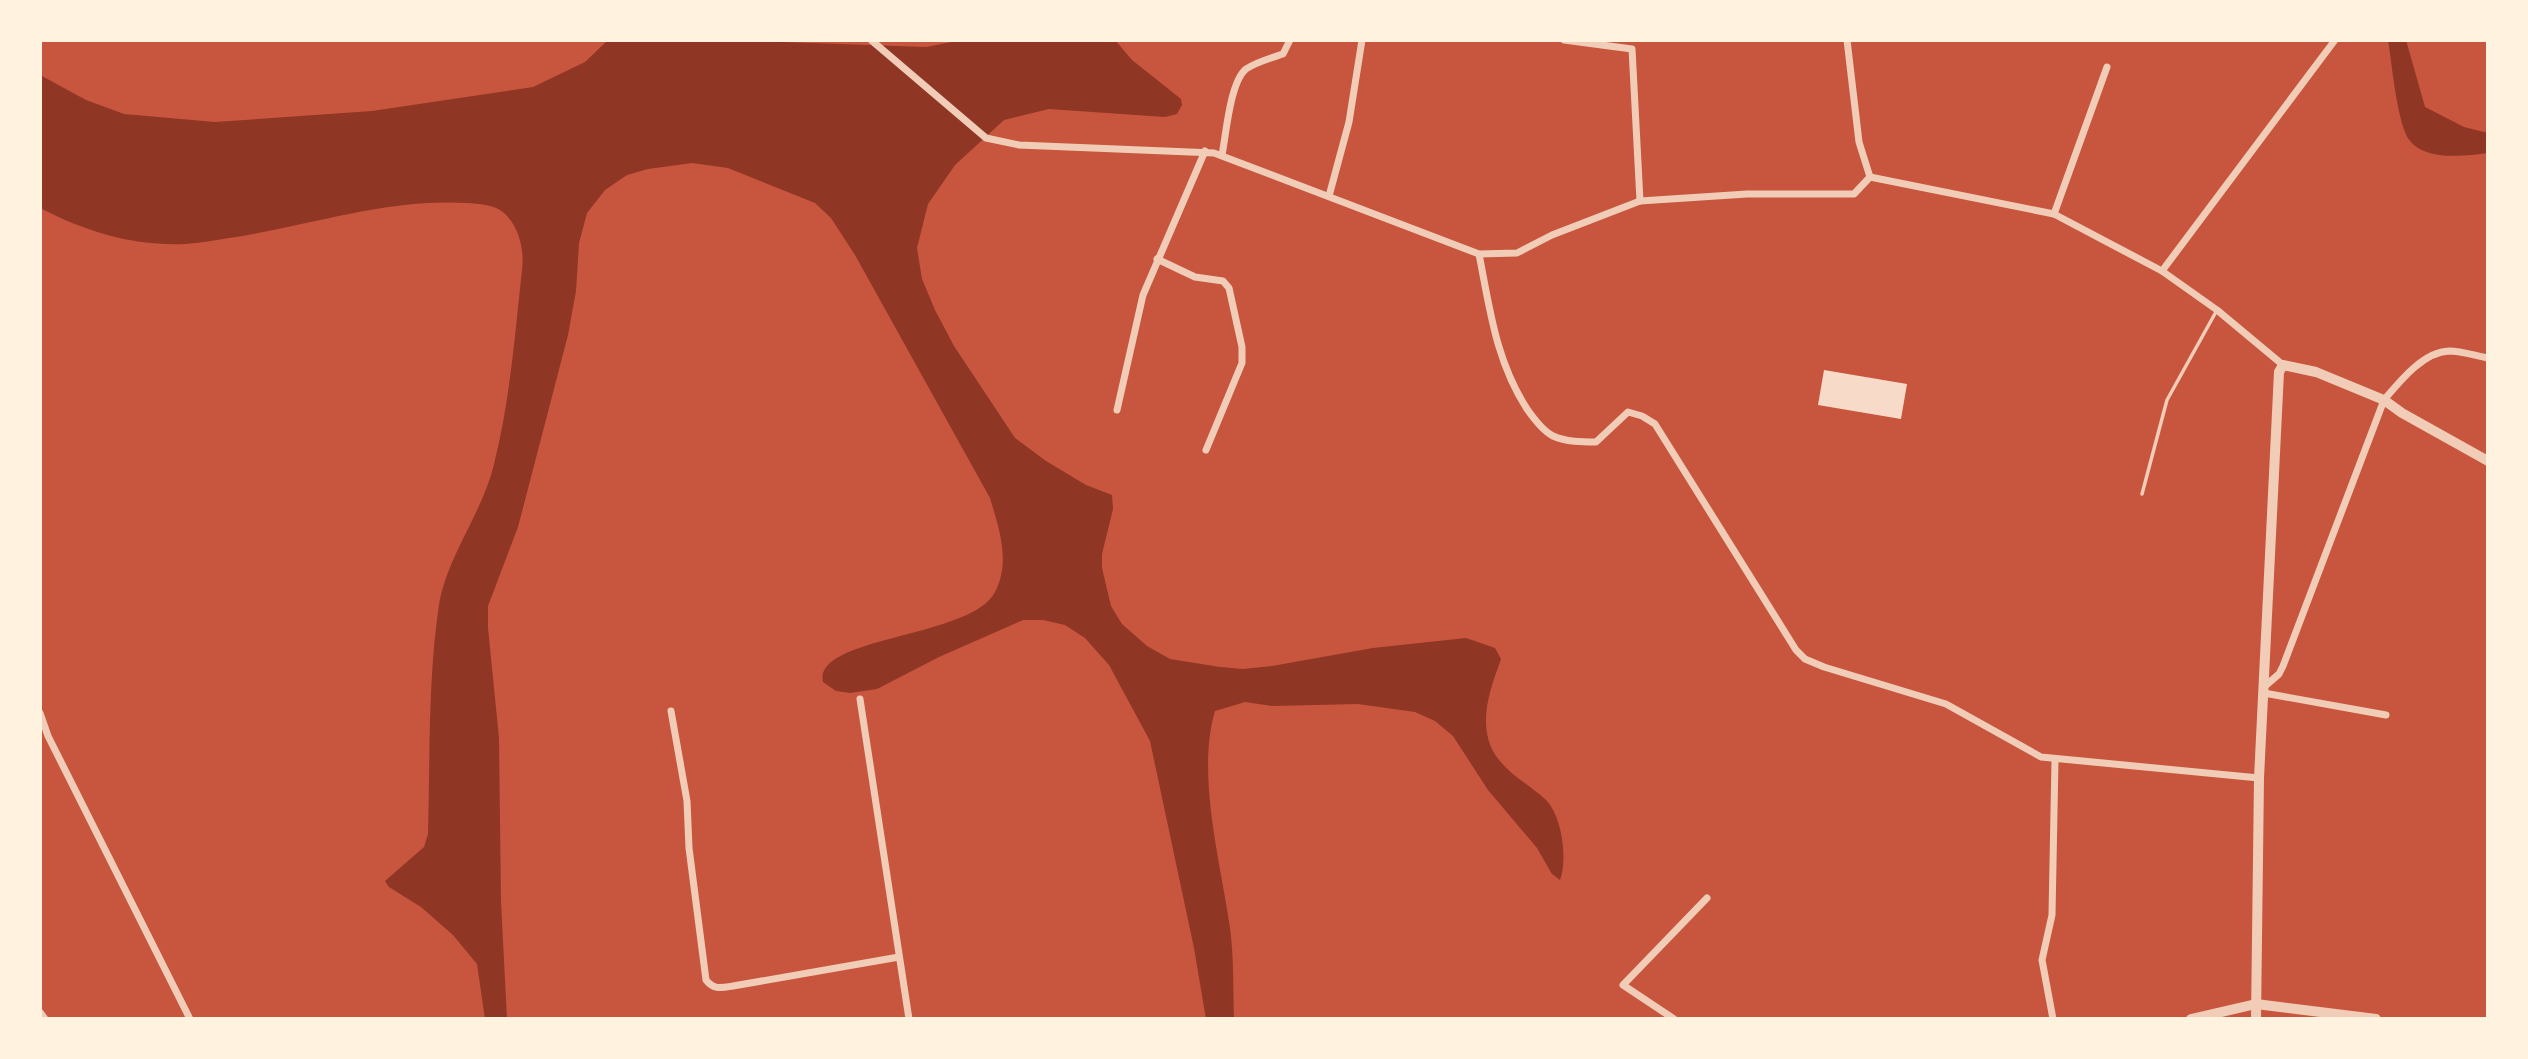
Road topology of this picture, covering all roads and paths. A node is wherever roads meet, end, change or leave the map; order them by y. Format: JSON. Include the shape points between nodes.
{"nodes":[{"id":1,"x":1290,"y":40,"type":"edge"},
{"id":2,"x":1362,"y":40,"type":"edge"},
{"id":3,"x":1564,"y":40,"type":"edge"},
{"id":4,"x":1847,"y":40,"type":"edge"},
{"id":5,"x":2335,"y":40,"type":"edge"},
{"id":6,"x":873,"y":42,"type":"edge"},
{"id":7,"x":2108,"y":68,"type":"dead end"},
{"id":8,"x":1205,"y":151,"type":"junction"},
{"id":9,"x":1222,"y":156,"type":"junction"},
{"id":10,"x":1870,"y":177,"type":"junction"},
{"id":11,"x":1329,"y":197,"type":"junction"},
{"id":12,"x":1640,"y":201,"type":"junction"},
{"id":13,"x":2054,"y":214,"type":"junction"},
{"id":14,"x":1479,"y":254,"type":"junction"},
{"id":15,"x":1157,"y":259,"type":"junction"},
{"id":16,"x":2162,"y":271,"type":"junction"},
{"id":17,"x":2217,"y":310,"type":"junction"},
{"id":18,"x":2488,"y":358,"type":"edge"},
{"id":19,"x":2284,"y":365,"type":"junction"},
{"id":20,"x":2384,"y":400,"type":"junction"},
{"id":21,"x":1117,"y":410,"type":"dead end"},
{"id":22,"x":1206,"y":450,"type":"dead end"},
{"id":23,"x":2488,"y":461,"type":"edge"},
{"id":24,"x":2142,"y":494,"type":"dead end"},
{"id":25,"x":2264,"y":690,"type":"junction"},
{"id":26,"x":860,"y":699,"type":"dead end"},
{"id":27,"x":671,"y":711,"type":"dead end"},
{"id":28,"x":40,"y":713,"type":"edge"},
{"id":29,"x":2386,"y":715,"type":"dead end"},
{"id":30,"x":2055,"y":760,"type":"junction"},
{"id":31,"x":2259,"y":778,"type":"junction"},
{"id":32,"x":1707,"y":898,"type":"dead end"},
{"id":33,"x":899,"y":957,"type":"junction"},
{"id":34,"x":2256,"y":1004,"type":"junction"},
{"id":35,"x":40,"y":1012,"type":"edge"},
{"id":36,"x":45,"y":1019,"type":"edge"},
{"id":37,"x":190,"y":1019,"type":"edge"},
{"id":38,"x":909,"y":1019,"type":"edge"},
{"id":39,"x":1674,"y":1019,"type":"edge"},
{"id":40,"x":2053,"y":1019,"type":"edge"},
{"id":41,"x":2192,"y":1019,"type":"edge"},
{"id":42,"x":2256,"y":1019,"type":"edge"},
{"id":43,"x":2376,"y":1019,"type":"edge"}],
"edges":[{"from":1,"to":9,"type":"street","via":[[1283,54],[1251,66],[1237,82]]},
{"from":2,"to":11,"type":"street","via":[[1349,122]]},
{"from":3,"to":12,"type":"street","via":[[1632,49]]},
{"from":4,"to":10,"type":"street","via":[[1859,142]]},
{"from":5,"to":16,"type":"street"},
{"from":6,"to":8,"type":"street","via":[[986,138],[1019,145]]},
{"from":7,"to":13,"type":"street"},
{"from":8,"to":9,"type":"street"},
{"from":8,"to":15,"type":"street"},
{"from":9,"to":11,"type":"street"},
{"from":10,"to":12,"type":"street","via":[[1854,194]]},
{"from":10,"to":13,"type":"street"},
{"from":11,"to":14,"type":"street"},
{"from":12,"to":14,"type":"street","via":[[1517,253]]},
{"from":13,"to":16,"type":"street"},
{"from":14,"to":30,"type":"street","via":[[1497,344],[1512,386],[1535,421],[1552,436],[1596,442],[1628,412],[1655,424],[1805,659],[1946,704],[2029,751]]},
{"from":15,"to":21,"type":"street","via":[[1143,295]]},
{"from":15,"to":22,"type":"street","via":[[1195,277],[1223,281],[1229,288],[1242,363]]},
{"from":16,"to":17,"type":"street"},
{"from":17,"to":19,"type":"street"},
{"from":17,"to":24,"type":"lane","via":[[2166,400]]},
{"from":18,"to":20,"type":"street","via":[[2450,351],[2433,355],[2402,378]]},
{"from":19,"to":20,"type":"street"},
{"from":19,"to":25,"type":"street","via":[[2279,372]]},
{"from":20,"to":23,"type":"street"},
{"from":20,"to":25,"type":"street","via":[[2284,666]]},
{"from":25,"to":29,"type":"street"},
{"from":25,"to":31,"type":"street"},
{"from":26,"to":33,"type":"street"},
{"from":27,"to":33,"type":"street","via":[[687,801],[706,980],[711,986]]},
{"from":28,"to":37,"type":"street"},
{"from":30,"to":31,"type":"street"},
{"from":30,"to":40,"type":"street","via":[[2052,915],[2042,960]]},
{"from":31,"to":34,"type":"street"},
{"from":32,"to":39,"type":"street","via":[[1623,985]]},
{"from":33,"to":38,"type":"street"},
{"from":34,"to":41,"type":"street"},
{"from":34,"to":42,"type":"street"},
{"from":34,"to":43,"type":"street"},
{"from":35,"to":36,"type":"street"}]}
